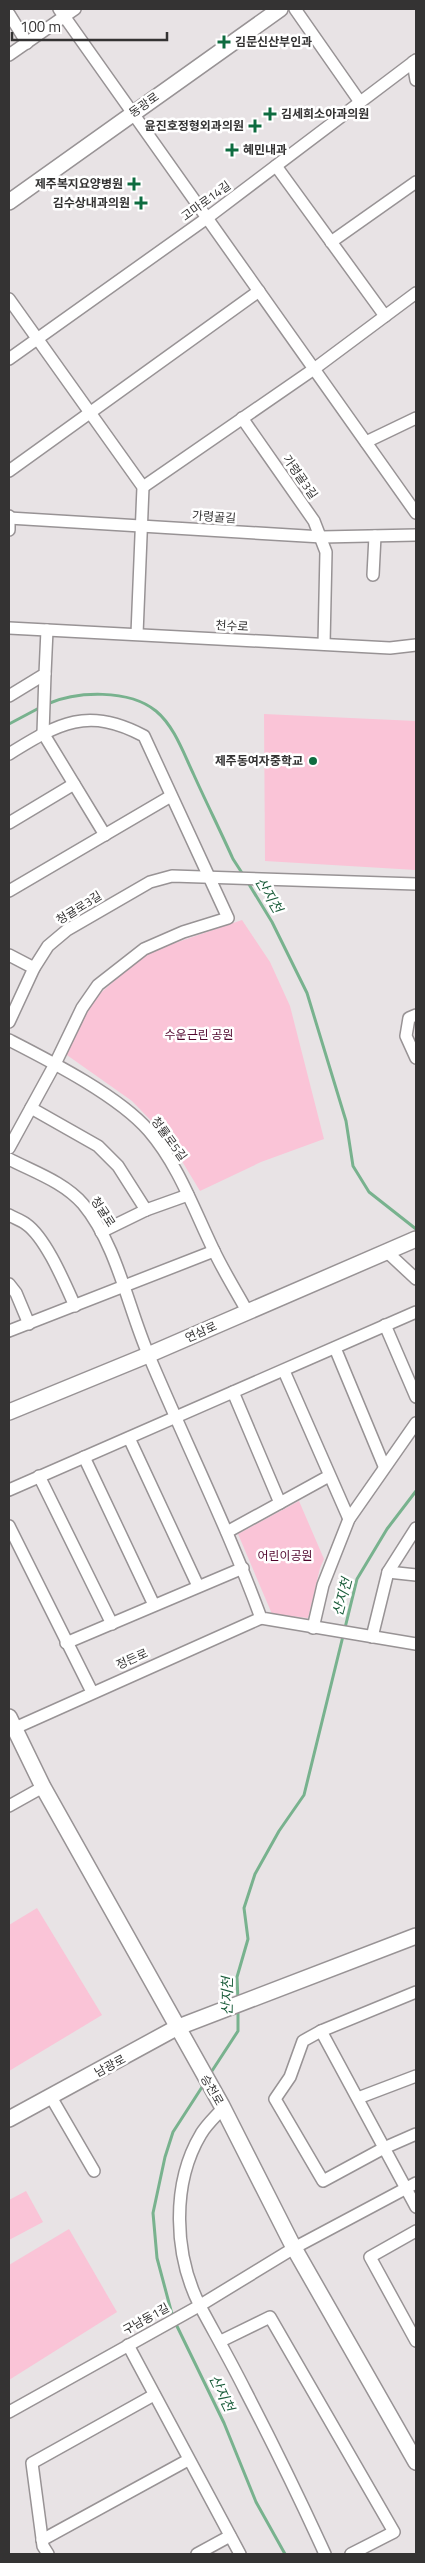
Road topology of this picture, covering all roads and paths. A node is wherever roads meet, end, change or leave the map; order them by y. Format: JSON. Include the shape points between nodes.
{"nodes":[{"id":1,"x":75,"y":9,"type":"edge"},
{"id":2,"x":280,"y":9,"type":"edge"},
{"id":3,"x":295,"y":9,"type":"edge"},
{"id":4,"x":62,"y":12,"type":"edge"},
{"id":5,"x":9,"y":14,"type":"edge"},
{"id":6,"x":27,"y":43,"type":"junction"},
{"id":7,"x":9,"y":55,"type":"edge"},
{"id":8,"x":415,"y":61,"type":"edge"},
{"id":9,"x":416,"y":80,"type":"edge"},
{"id":10,"x":360,"y":102,"type":"junction"},
{"id":11,"x":133,"y":113,"type":"junction"},
{"id":12,"x":276,"y":166,"type":"junction"},
{"id":13,"x":416,"y":182,"type":"edge"},
{"id":14,"x":9,"y":202,"type":"edge"},
{"id":15,"x":207,"y":218,"type":"junction"},
{"id":16,"x":331,"y":242,"type":"junction"},
{"id":17,"x":259,"y":290,"type":"junction"},
{"id":18,"x":416,"y":293,"type":"edge"},
{"id":19,"x":9,"y":299,"type":"edge"},
{"id":20,"x":385,"y":316,"type":"junction"},
{"id":21,"x":36,"y":340,"type":"junction"},
{"id":22,"x":9,"y":359,"type":"edge"},
{"id":23,"x":314,"y":369,"type":"junction"},
{"id":24,"x":89,"y":413,"type":"junction"},
{"id":25,"x":242,"y":418,"type":"junction"},
{"id":26,"x":416,"y":418,"type":"edge"},
{"id":27,"x":366,"y":442,"type":"junction"},
{"id":28,"x":9,"y":471,"type":"edge"},
{"id":29,"x":142,"y":487,"type":"junction"},
{"id":30,"x":416,"y":513,"type":"edge"},
{"id":31,"x":9,"y":517,"type":"edge"},
{"id":32,"x":141,"y":526,"type":"junction"},
{"id":33,"x":9,"y":530,"type":"edge"},
{"id":34,"x":416,"y":535,"type":"edge"},
{"id":35,"x":375,"y":536,"type":"junction"},
{"id":36,"x":322,"y":537,"type":"junction"},
{"id":37,"x":373,"y":575,"type":"dead end"},
{"id":38,"x":9,"y":628,"type":"edge"},
{"id":39,"x":47,"y":630,"type":"junction"},
{"id":40,"x":136,"y":634,"type":"junction"},
{"id":41,"x":324,"y":644,"type":"junction"},
{"id":42,"x":416,"y":645,"type":"edge"},
{"id":43,"x":45,"y":674,"type":"junction"},
{"id":44,"x":9,"y":696,"type":"edge"},
{"id":45,"x":43,"y":732,"type":"junction"},
{"id":46,"x":9,"y":754,"type":"edge"},
{"id":47,"x":74,"y":784,"type":"junction"},
{"id":48,"x":171,"y":796,"type":"junction"},
{"id":49,"x":9,"y":823,"type":"edge"},
{"id":50,"x":105,"y":835,"type":"junction"},
{"id":51,"x":207,"y":877,"type":"junction"},
{"id":52,"x":416,"y":884,"type":"edge"},
{"id":53,"x":9,"y":891,"type":"edge"},
{"id":54,"x":9,"y":956,"type":"edge"},
{"id":55,"x":34,"y":968,"type":"junction"},
{"id":56,"x":416,"y":1015,"type":"edge"},
{"id":57,"x":9,"y":1022,"type":"edge"},
{"id":58,"x":9,"y":1040,"type":"edge"},
{"id":59,"x":416,"y":1058,"type":"edge"},
{"id":60,"x":55,"y":1064,"type":"junction"},
{"id":61,"x":31,"y":1108,"type":"junction"},
{"id":62,"x":9,"y":1148,"type":"edge"},
{"id":63,"x":9,"y":1159,"type":"edge"},
{"id":64,"x":188,"y":1194,"type":"junction"},
{"id":65,"x":146,"y":1210,"type":"junction"},
{"id":66,"x":9,"y":1215,"type":"edge"},
{"id":67,"x":101,"y":1232,"type":"junction"},
{"id":68,"x":416,"y":1239,"type":"edge"},
{"id":69,"x":389,"y":1249,"type":"junction"},
{"id":70,"x":214,"y":1251,"type":"junction"},
{"id":71,"x":416,"y":1280,"type":"edge"},
{"id":72,"x":9,"y":1284,"type":"edge"},
{"id":73,"x":124,"y":1286,"type":"junction"},
{"id":74,"x":75,"y":1306,"type":"junction"},
{"id":75,"x":247,"y":1311,"type":"junction"},
{"id":76,"x":416,"y":1312,"type":"edge"},
{"id":77,"x":29,"y":1324,"type":"junction"},
{"id":78,"x":385,"y":1325,"type":"junction"},
{"id":79,"x":9,"y":1332,"type":"edge"},
{"id":80,"x":335,"y":1348,"type":"junction"},
{"id":81,"x":148,"y":1355,"type":"junction"},
{"id":82,"x":284,"y":1371,"type":"junction"},
{"id":83,"x":233,"y":1392,"type":"junction"},
{"id":84,"x":416,"y":1398,"type":"edge"},
{"id":85,"x":9,"y":1412,"type":"edge"},
{"id":86,"x":177,"y":1417,"type":"junction"},
{"id":87,"x":416,"y":1424,"type":"edge"},
{"id":88,"x":128,"y":1438,"type":"junction"},
{"id":89,"x":84,"y":1458,"type":"junction"},
{"id":90,"x":384,"y":1466,"type":"junction"},
{"id":91,"x":39,"y":1476,"type":"junction"},
{"id":92,"x":329,"y":1476,"type":"junction"},
{"id":93,"x":9,"y":1490,"type":"edge"},
{"id":94,"x":280,"y":1503,"type":"junction"},
{"id":95,"x":349,"y":1520,"type":"junction"},
{"id":96,"x":9,"y":1526,"type":"edge"},
{"id":97,"x":416,"y":1528,"type":"edge"},
{"id":98,"x":227,"y":1532,"type":"junction"},
{"id":99,"x":243,"y":1568,"type":"junction"},
{"id":100,"x":388,"y":1572,"type":"junction"},
{"id":101,"x":416,"y":1575,"type":"edge"},
{"id":102,"x":198,"y":1586,"type":"junction"},
{"id":103,"x":154,"y":1605,"type":"junction"},
{"id":104,"x":260,"y":1618,"type":"junction"},
{"id":105,"x":112,"y":1624,"type":"junction"},
{"id":106,"x":313,"y":1628,"type":"junction"},
{"id":107,"x":376,"y":1638,"type":"junction"},
{"id":108,"x":66,"y":1643,"type":"junction"},
{"id":109,"x":416,"y":1644,"type":"edge"},
{"id":110,"x":92,"y":1692,"type":"junction"},
{"id":111,"x":12,"y":1723,"type":"edge"},
{"id":112,"x":43,"y":1787,"type":"junction"},
{"id":113,"x":9,"y":1806,"type":"edge"},
{"id":114,"x":416,"y":1936,"type":"edge"},
{"id":115,"x":416,"y":1992,"type":"edge"},
{"id":116,"x":176,"y":2028,"type":"junction"},
{"id":117,"x":321,"y":2031,"type":"junction"},
{"id":118,"x":416,"y":2076,"type":"edge"},
{"id":119,"x":51,"y":2097,"type":"junction"},
{"id":120,"x":358,"y":2098,"type":"junction"},
{"id":121,"x":222,"y":2107,"type":"junction"},
{"id":122,"x":9,"y":2120,"type":"edge"},
{"id":123,"x":416,"y":2134,"type":"edge"},
{"id":124,"x":384,"y":2148,"type":"junction"},
{"id":125,"x":94,"y":2170,"type":"dead end"},
{"id":126,"x":416,"y":2182,"type":"edge"},
{"id":127,"x":405,"y":2188,"type":"junction"},
{"id":128,"x":416,"y":2207,"type":"edge"},
{"id":129,"x":416,"y":2230,"type":"edge"},
{"id":130,"x":294,"y":2248,"type":"junction"},
{"id":131,"x":199,"y":2305,"type":"junction"},
{"id":132,"x":220,"y":2341,"type":"junction"},
{"id":133,"x":416,"y":2341,"type":"edge"},
{"id":134,"x":128,"y":2345,"type":"junction"},
{"id":135,"x":154,"y":2395,"type":"junction"},
{"id":136,"x":9,"y":2412,"type":"edge"},
{"id":137,"x":188,"y":2460,"type":"junction"},
{"id":138,"x":416,"y":2462,"type":"edge"},
{"id":139,"x":230,"y":2536,"type":"junction"},
{"id":140,"x":42,"y":2540,"type":"junction"},
{"id":141,"x":48,"y":2554,"type":"edge"},
{"id":142,"x":197,"y":2554,"type":"edge"},
{"id":143,"x":240,"y":2554,"type":"edge"},
{"id":144,"x":325,"y":2554,"type":"edge"},
{"id":145,"x":352,"y":2554,"type":"edge"}],
"edges":[{"from":1,"to":4,"type":"street"},
{"from":2,"to":11,"type":"main road","name":"동광로"},
{"from":3,"to":10,"type":"street"},
{"from":4,"to":6,"type":"street"},
{"from":4,"to":11,"type":"street"},
{"from":5,"to":6,"type":"street"},
{"from":6,"to":7,"type":"street"},
{"from":8,"to":9,"type":"street"},
{"from":8,"to":10,"type":"street","name":"고마로14길"},
{"from":10,"to":12,"type":"street","name":"고마로14길"},
{"from":11,"to":14,"type":"main road","name":"동광로"},
{"from":11,"to":15,"type":"street"},
{"from":12,"to":15,"type":"street","name":"고마로14길"},
{"from":12,"to":16,"type":"street"},
{"from":13,"to":16,"type":"street"},
{"from":15,"to":17,"type":"street"},
{"from":15,"to":21,"type":"street","name":"고마로14길"},
{"from":16,"to":20,"type":"street"},
{"from":17,"to":23,"type":"street"},
{"from":17,"to":24,"type":"street"},
{"from":18,"to":20,"type":"street"},
{"from":19,"to":21,"type":"street"},
{"from":20,"to":23,"type":"street"},
{"from":21,"to":22,"type":"street","name":"고마로14길"},
{"from":21,"to":24,"type":"street"},
{"from":23,"to":25,"type":"street"},
{"from":23,"to":27,"type":"street"},
{"from":24,"to":28,"type":"street"},
{"from":24,"to":29,"type":"street"},
{"from":25,"to":29,"type":"street"},
{"from":25,"to":36,"type":"street","name":"가령골3길"},
{"from":26,"to":27,"type":"street"},
{"from":27,"to":30,"type":"street"},
{"from":29,"to":32,"type":"street"},
{"from":31,"to":32,"type":"street","name":"가령골길"},
{"from":31,"to":33,"type":"street"},
{"from":32,"to":36,"type":"street","name":"가령골길"},
{"from":32,"to":40,"type":"street"},
{"from":34,"to":35,"type":"street","name":"가령골길"},
{"from":35,"to":36,"type":"street","name":"가령골길"},
{"from":35,"to":37,"type":"street"},
{"from":36,"to":41,"type":"street","name":"가령골3길","via":[[326,552]]},
{"from":38,"to":39,"type":"street","name":"천수로"},
{"from":39,"to":40,"type":"street","name":"천수로"},
{"from":39,"to":43,"type":"street"},
{"from":40,"to":41,"type":"street","name":"천수로"},
{"from":41,"to":42,"type":"street","name":"천수로","via":[[390,648]]},
{"from":43,"to":44,"type":"street"},
{"from":43,"to":45,"type":"street"},
{"from":45,"to":46,"type":"street"},
{"from":45,"to":47,"type":"street"},
{"from":45,"to":48,"type":"street","via":[[72,721],[96,720],[124,725],[144,736]]},
{"from":47,"to":49,"type":"street"},
{"from":47,"to":50,"type":"street"},
{"from":48,"to":50,"type":"street"},
{"from":48,"to":51,"type":"street"},
{"from":50,"to":53,"type":"street"},
{"from":51,"to":52,"type":"street","name":"청귤로3길"},
{"from":51,"to":55,"type":"street","name":"청귤로3길","via":[[172,876],[150,882],[67,930],[48,946]]},
{"from":51,"to":60,"type":"street","via":[[228,918],[144,949],[98,985],[82,1008]]},
{"from":54,"to":55,"type":"street"},
{"from":55,"to":57,"type":"street","name":"청귤로3길"},
{"from":56,"to":59,"type":"street","via":[[409,1018],[406,1036]]},
{"from":58,"to":60,"type":"street","name":"청률로5길"},
{"from":60,"to":61,"type":"street"},
{"from":60,"to":64,"type":"street","name":"청률로5길","via":[[121,1106],[148,1130],[171,1161]]},
{"from":61,"to":62,"type":"street"},
{"from":61,"to":65,"type":"street","via":[[98,1146],[118,1166]]},
{"from":63,"to":67,"type":"street","name":"청귤로","via":[[63,1186],[83,1204]]},
{"from":64,"to":65,"type":"street"},
{"from":64,"to":70,"type":"street","name":"청률로5길"},
{"from":65,"to":67,"type":"street"},
{"from":66,"to":74,"type":"street","via":[[28,1225],[37,1236],[55,1263]]},
{"from":67,"to":73,"type":"street","name":"청귤로"},
{"from":68,"to":69,"type":"main road","name":"연삼로"},
{"from":69,"to":71,"type":"street"},
{"from":69,"to":75,"type":"main road","name":"연삼로"},
{"from":70,"to":73,"type":"street"},
{"from":70,"to":75,"type":"street","name":"청률로5길"},
{"from":72,"to":77,"type":"street"},
{"from":73,"to":74,"type":"street"},
{"from":73,"to":81,"type":"street","name":"청귤로"},
{"from":74,"to":77,"type":"street"},
{"from":75,"to":81,"type":"main road","name":"연삼로"},
{"from":76,"to":78,"type":"street"},
{"from":77,"to":79,"type":"street"},
{"from":78,"to":80,"type":"street"},
{"from":78,"to":84,"type":"street"},
{"from":80,"to":82,"type":"street"},
{"from":80,"to":90,"type":"street"},
{"from":81,"to":85,"type":"main road","name":"연삼로"},
{"from":81,"to":86,"type":"street"},
{"from":82,"to":83,"type":"street"},
{"from":82,"to":92,"type":"street"},
{"from":83,"to":86,"type":"street"},
{"from":83,"to":94,"type":"street"},
{"from":86,"to":88,"type":"street"},
{"from":86,"to":98,"type":"street"},
{"from":87,"to":90,"type":"street"},
{"from":88,"to":89,"type":"street"},
{"from":88,"to":102,"type":"street"},
{"from":89,"to":91,"type":"street"},
{"from":89,"to":103,"type":"street"},
{"from":90,"to":95,"type":"street"},
{"from":91,"to":93,"type":"street"},
{"from":91,"to":105,"type":"street"},
{"from":92,"to":94,"type":"street"},
{"from":92,"to":95,"type":"street"},
{"from":94,"to":98,"type":"street"},
{"from":95,"to":106,"type":"street","via":[[325,1578]]},
{"from":96,"to":108,"type":"street"},
{"from":97,"to":100,"type":"street"},
{"from":98,"to":99,"type":"street"},
{"from":99,"to":102,"type":"street"},
{"from":99,"to":104,"type":"street"},
{"from":100,"to":101,"type":"street"},
{"from":100,"to":107,"type":"street"},
{"from":102,"to":103,"type":"street"},
{"from":103,"to":105,"type":"street"},
{"from":104,"to":106,"type":"street"},
{"from":104,"to":110,"type":"street","name":"정든로"},
{"from":105,"to":108,"type":"street"},
{"from":106,"to":107,"type":"street"},
{"from":107,"to":109,"type":"street"},
{"from":108,"to":110,"type":"street"},
{"from":110,"to":111,"type":"street","name":"정든로"},
{"from":111,"to":112,"type":"main road","name":"승천로"},
{"from":112,"to":113,"type":"street"},
{"from":112,"to":116,"type":"main road","name":"승천로"},
{"from":114,"to":116,"type":"main road","name":"남광로"},
{"from":115,"to":117,"type":"street"},
{"from":116,"to":119,"type":"main road","name":"남광로"},
{"from":116,"to":121,"type":"main road","name":"승천로"},
{"from":117,"to":120,"type":"street"},
{"from":117,"to":124,"type":"street","via":[[303,2041],[290,2077],[275,2099],[323,2181]]},
{"from":118,"to":120,"type":"street"},
{"from":119,"to":122,"type":"main road","name":"남광로"},
{"from":119,"to":125,"type":"street"},
{"from":120,"to":124,"type":"street"},
{"from":121,"to":130,"type":"main road","name":"승천로"},
{"from":121,"to":131,"type":"street","via":[[201,2133],[185,2168],[179,2201],[186,2269]]},
{"from":123,"to":124,"type":"street"},
{"from":124,"to":127,"type":"street"},
{"from":126,"to":127,"type":"street","name":"구남동1길"},
{"from":127,"to":128,"type":"street"},
{"from":127,"to":130,"type":"street","name":"구남동1길"},
{"from":129,"to":133,"type":"street","via":[[370,2257]]},
{"from":130,"to":131,"type":"street","name":"구남동1길"},
{"from":130,"to":138,"type":"main road","name":"승천로"},
{"from":131,"to":132,"type":"street"},
{"from":131,"to":134,"type":"street","name":"구남동1길"},
{"from":132,"to":144,"type":"street","via":[[288,2472]]},
{"from":132,"to":145,"type":"street","via":[[270,2317],[394,2532]]},
{"from":134,"to":135,"type":"street"},
{"from":134,"to":136,"type":"street","name":"구남동1길"},
{"from":135,"to":137,"type":"street"},
{"from":135,"to":140,"type":"street","via":[[32,2463]]},
{"from":137,"to":139,"type":"street"},
{"from":137,"to":140,"type":"street"},
{"from":139,"to":142,"type":"street"},
{"from":139,"to":143,"type":"street"},
{"from":140,"to":141,"type":"street"}]}
